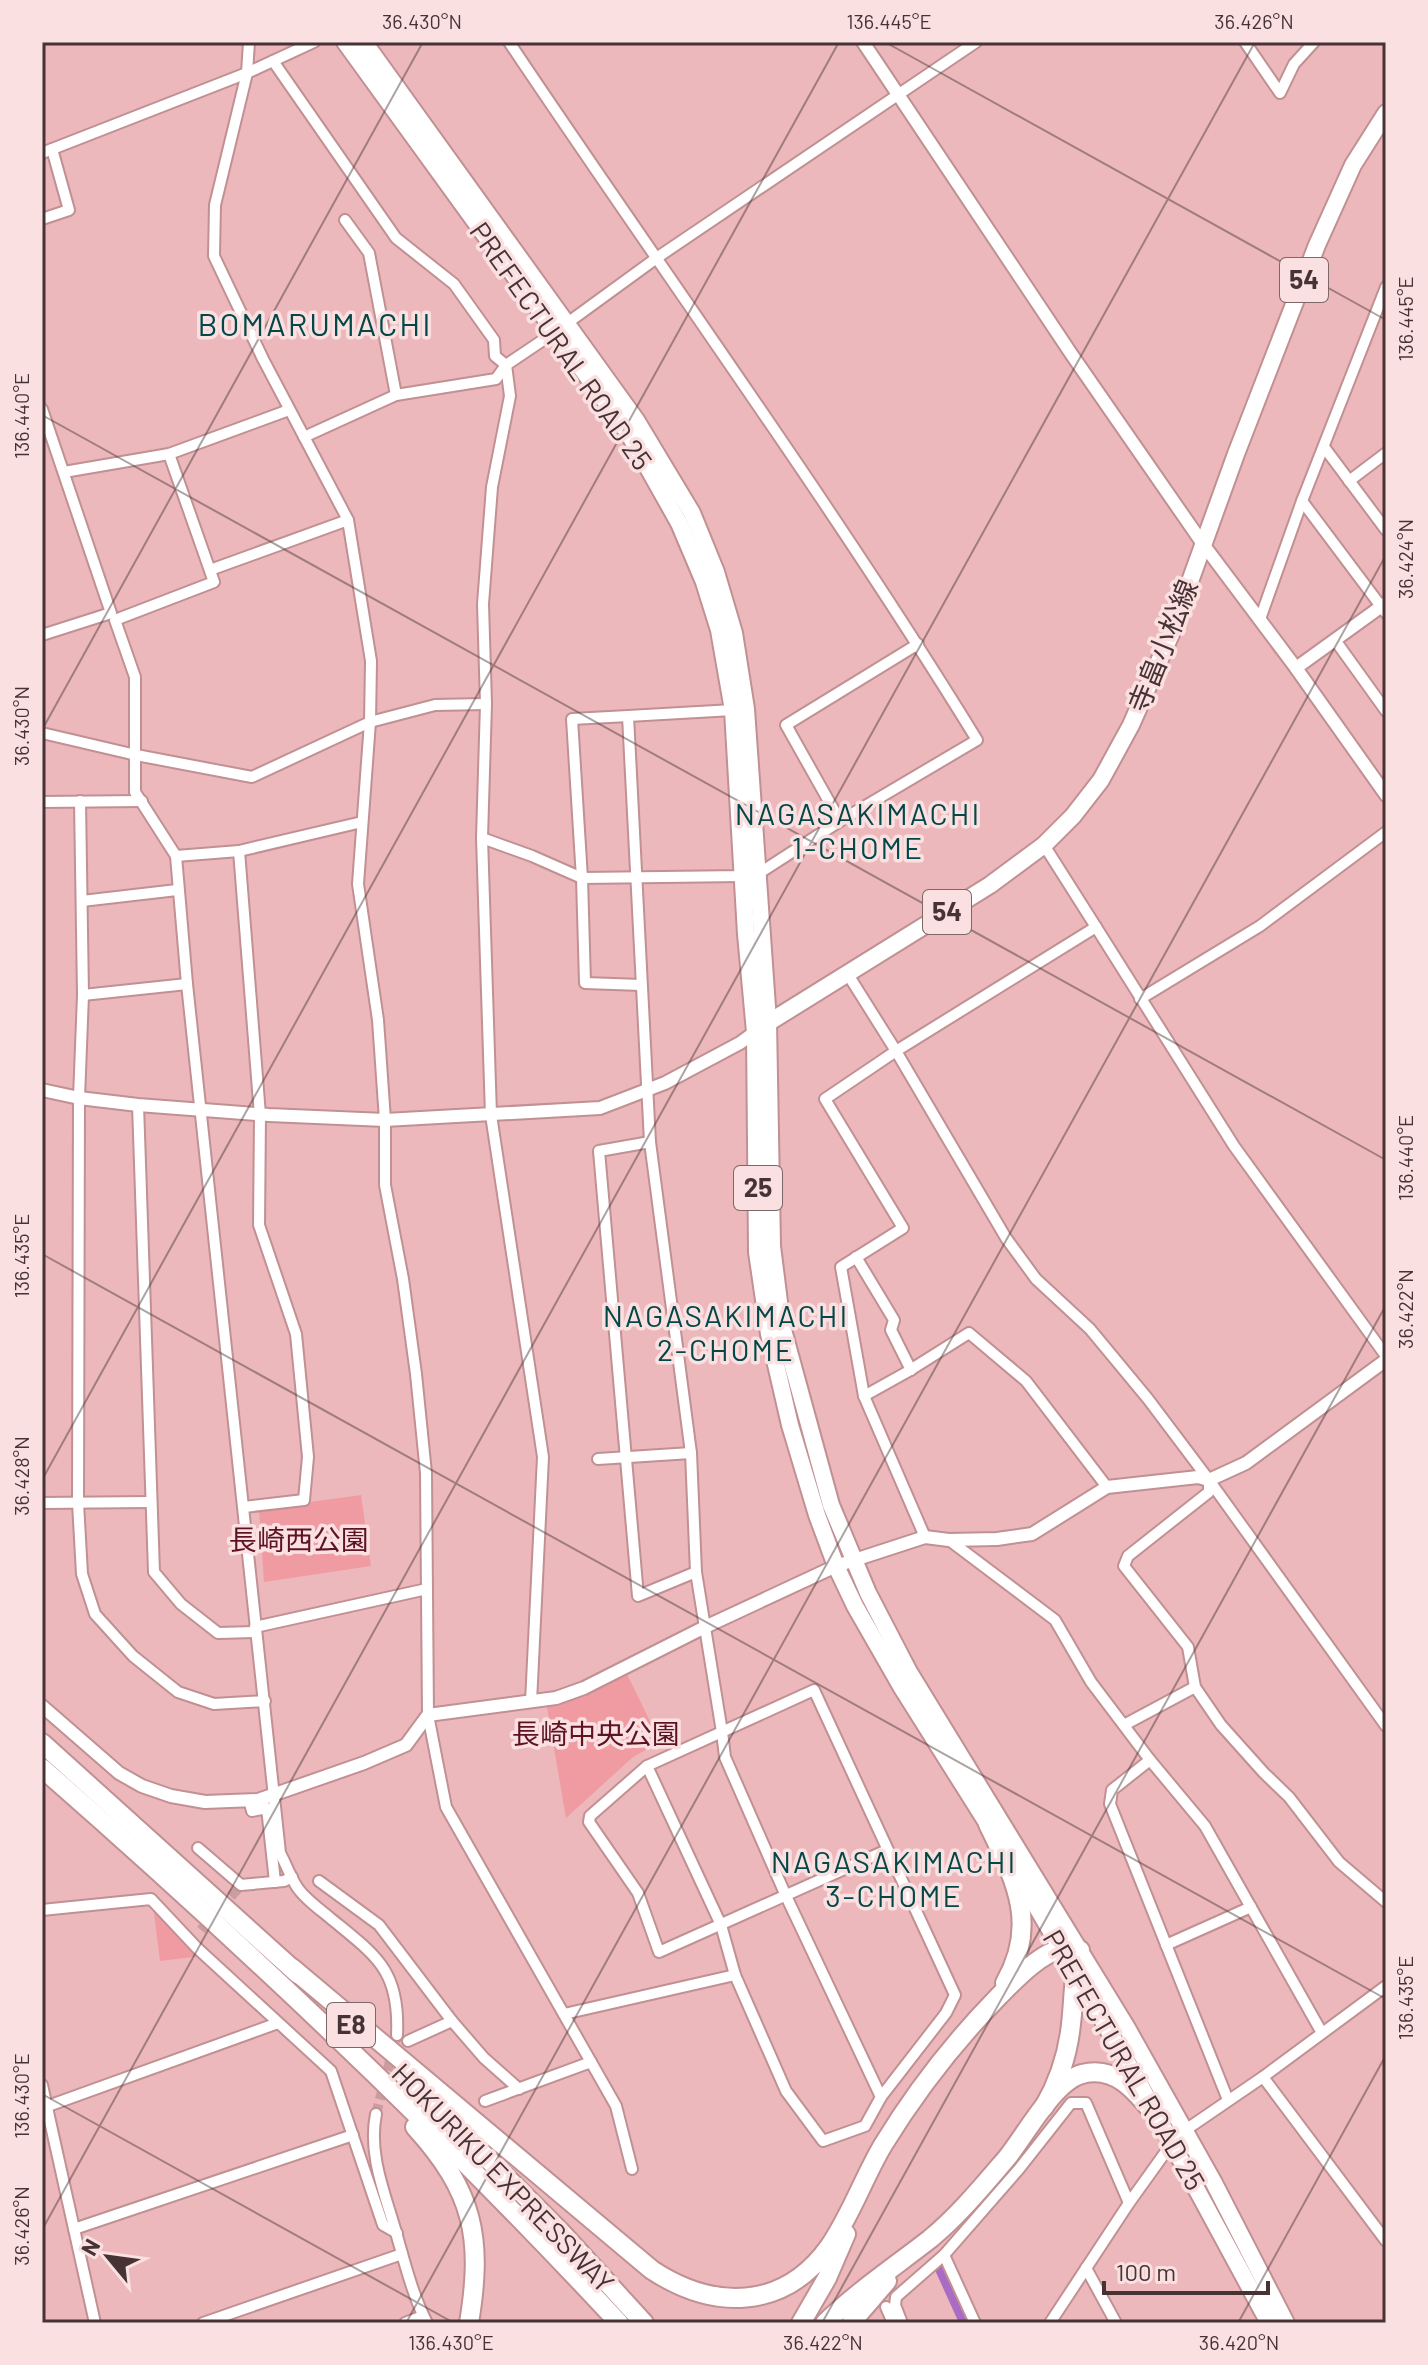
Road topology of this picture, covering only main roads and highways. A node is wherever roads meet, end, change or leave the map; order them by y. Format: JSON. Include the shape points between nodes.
{"nodes":[{"id":1,"x":345,"y":42,"type":"edge"},
{"id":2,"x":364,"y":42,"type":"edge"},
{"id":3,"x":1386,"y":113,"type":"edge"},
{"id":4,"x":560,"y":328,"type":"junction"},
{"id":5,"x":751,"y":875,"type":"junction"},
{"id":6,"x":762,"y":1026,"type":"junction"},
{"id":7,"x":844,"y":1563,"type":"junction"},
{"id":8,"x":42,"y":1743,"type":"edge"},
{"id":9,"x":42,"y":1768,"type":"edge"},
{"id":10,"x":988,"y":1824,"type":"junction"},
{"id":11,"x":174,"y":1885,"type":"junction"},
{"id":12,"x":1061,"y":1949,"type":"junction"},
{"id":13,"x":1080,"y":1950,"type":"junction"},
{"id":14,"x":292,"y":1968,"type":"junction"},
{"id":15,"x":1074,"y":1971,"type":"junction"},
{"id":16,"x":990,"y":2006,"type":"junction"},
{"id":17,"x":1044,"y":2107,"type":"junction"},
{"id":18,"x":1160,"y":2121,"type":"junction"},
{"id":19,"x":1178,"y":2137,"type":"junction"},
{"id":20,"x":862,"y":2186,"type":"junction"},
{"id":21,"x":929,"y":2240,"type":"junction"},
{"id":22,"x":469,"y":2323,"type":"edge"},
{"id":23,"x":619,"y":2323,"type":"edge"},
{"id":24,"x":644,"y":2323,"type":"edge"},
{"id":25,"x":801,"y":2323,"type":"edge"},
{"id":26,"x":825,"y":2323,"type":"edge"},
{"id":27,"x":851,"y":2323,"type":"edge"},
{"id":28,"x":1269,"y":2323,"type":"edge"},
{"id":29,"x":1286,"y":2323,"type":"edge"}],
"edges":[{"from":1,"to":4,"type":"main road","name":"PREFECTURAL ROAD 25","number":"25"},
{"from":2,"to":4,"type":"main road","name":"PREFECTURAL ROAD 25","number":"25"},
{"from":3,"to":6,"type":"main road","name":"寺畠小松線","number":"54","via":[[1353,165],[1317,245],[1171,634],[1101,780],[1044,845],[990,885]]},
{"from":4,"to":5,"type":"main road","name":"PREFECTURAL ROAD 25","number":"25","via":[[629,434],[679,523],[704,582],[719,630],[733,710]]},
{"from":4,"to":5,"type":"main road","name":"PREFECTURAL ROAD 25","number":"25","via":[[636,420],[692,513],[716,572],[734,633],[746,709]]},
{"from":5,"to":6,"type":"main road","name":"PREFECTURAL ROAD 25","number":"25","via":[[746,934]]},
{"from":6,"to":7,"type":"main road","name":"PREFECTURAL ROAD 25","number":"25","via":[[757,1252],[769,1334],[817,1515]]},
{"from":7,"to":10,"type":"main road","name":"PREFECTURAL ROAD 25","number":"25","via":[[855,1606]]},
{"from":7,"to":13,"type":"main road","name":"PREFECTURAL ROAD 25","number":"25"},
{"from":8,"to":14,"type":"highway","name":"HOKURIKU EXPRESSWAY","number":"E8"},
{"from":9,"to":11,"type":"highway","name":"HOKURIKU EXPRESSWAY","number":"E8"},
{"from":10,"to":12,"type":"main road","name":"PREFECTURAL ROAD 25","number":"25"},
{"from":10,"to":16,"type":"highway","via":[[1018,1891],[1023,1922],[1015,1963]]},
{"from":11,"to":22,"type":"highway","via":[[374,2082],[442,2159],[465,2201],[474,2236],[476,2272]]},
{"from":11,"to":23,"type":"highway","name":"HOKURIKU EXPRESSWAY","number":"E8","via":[[398,2094]]},
{"from":12,"to":13,"type":"highway"},
{"from":12,"to":15,"type":"main road","name":"PREFECTURAL ROAD 25","number":"25"},
{"from":12,"to":16,"type":"highway","via":[[1035,1963]]},
{"from":13,"to":15,"type":"highway"},
{"from":13,"to":19,"type":"main road","name":"PREFECTURAL ROAD 25","number":"25","via":[[1127,2028]]},
{"from":14,"to":20,"type":"highway","via":[[636,2257],[688,2290],[743,2299],[780,2288],[828,2247]]},
{"from":14,"to":24,"type":"highway","name":"HOKURIKU EXPRESSWAY","number":"E8","via":[[487,2156]]},
{"from":15,"to":17,"type":"highway","via":[[1066,2052]]},
{"from":15,"to":18,"type":"main road","name":"PREFECTURAL ROAD 25","number":"25"},
{"from":16,"to":20,"type":"highway","via":[[932,2073]]},
{"from":17,"to":18,"type":"highway","via":[[1065,2082],[1096,2072],[1130,2086]]},
{"from":17,"to":21,"type":"highway","via":[[976,2194]]},
{"from":18,"to":19,"type":"main road","name":"PREFECTURAL ROAD 25","number":"25"},
{"from":19,"to":28,"type":"main road","name":"PREFECTURAL ROAD 25","number":"25"},
{"from":19,"to":29,"type":"main road","name":"PREFECTURAL ROAD 25","number":"25","via":[[1214,2183]]},
{"from":20,"to":25,"type":"highway","via":[[837,2258]]},
{"from":21,"to":26,"type":"highway"},
{"from":21,"to":27,"type":"highway"}]}
